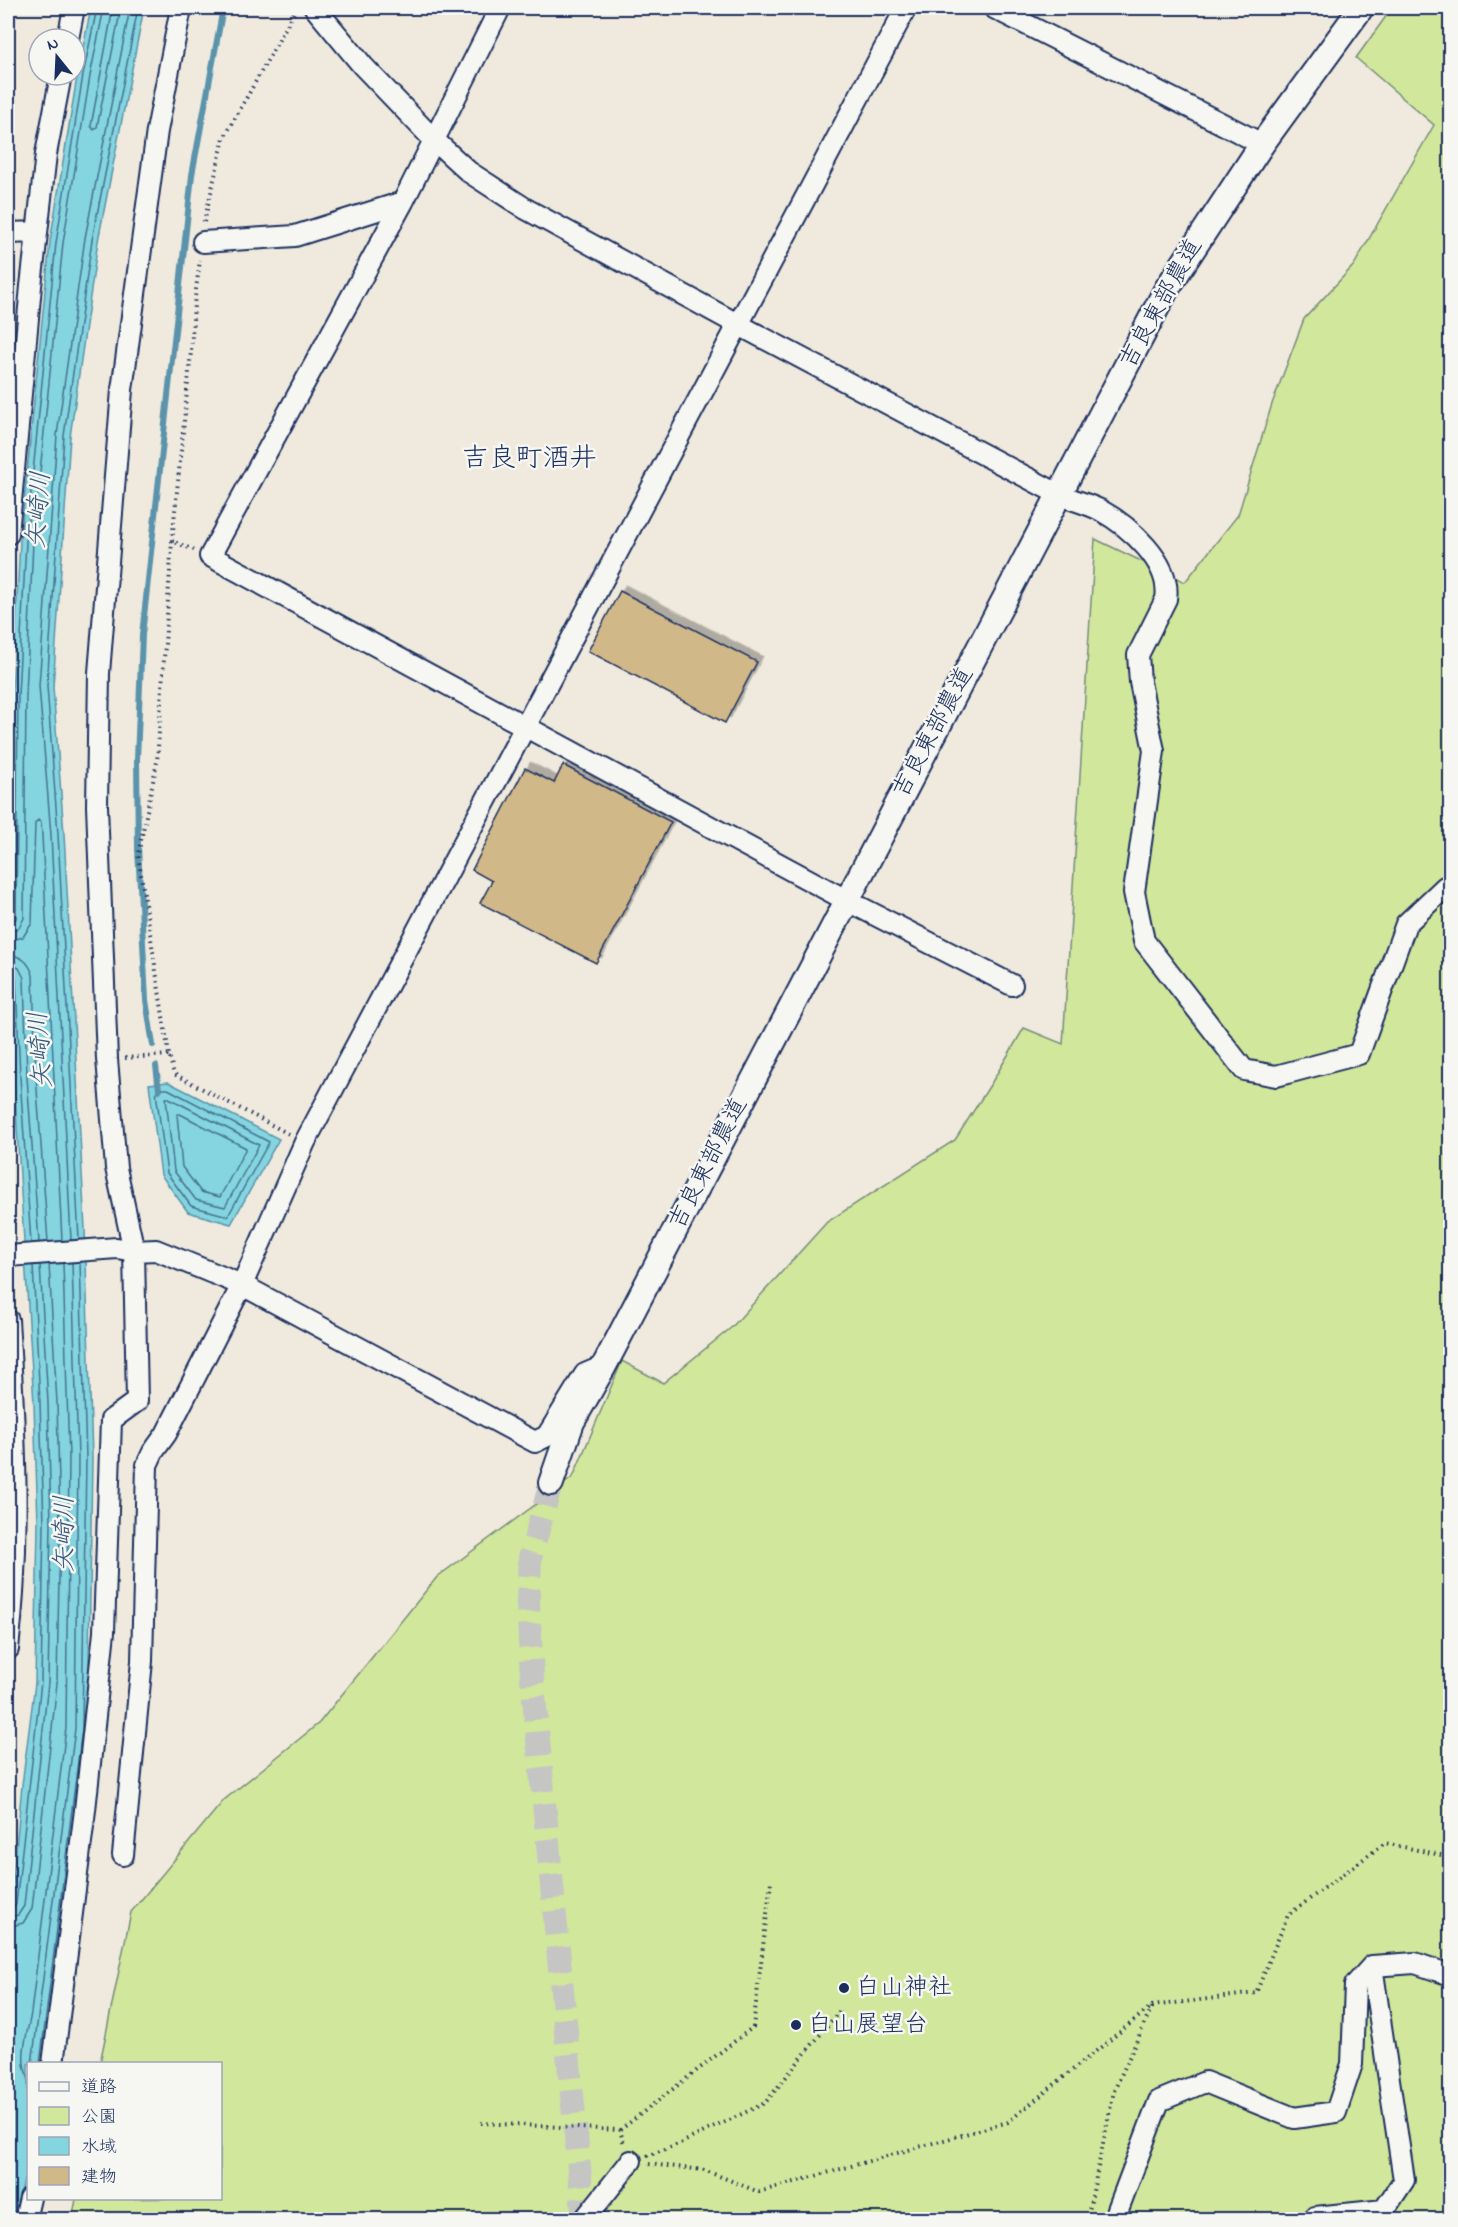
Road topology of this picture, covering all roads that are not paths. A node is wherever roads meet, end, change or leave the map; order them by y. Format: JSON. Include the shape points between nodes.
{"nodes":[{"id":1,"x":74,"y":8,"type":"edge"},
{"id":2,"x":181,"y":8,"type":"edge"},
{"id":3,"x":315,"y":8,"type":"edge"},
{"id":4,"x":500,"y":8,"type":"edge"},
{"id":5,"x":906,"y":8,"type":"edge"},
{"id":6,"x":994,"y":8,"type":"edge"},
{"id":7,"x":1361,"y":8,"type":"edge"},
{"id":8,"x":70,"y":27,"type":"edge"},
{"id":9,"x":59,"y":87,"type":"edge"},
{"id":10,"x":433,"y":139,"type":"junction"},
{"id":11,"x":1262,"y":144,"type":"junction"},
{"id":12,"x":403,"y":202,"type":"junction"},
{"id":13,"x":37,"y":232,"type":"junction"},
{"id":14,"x":8,"y":233,"type":"edge"},
{"id":15,"x":203,"y":242,"type":"road end"},
{"id":16,"x":739,"y":325,"type":"junction"},
{"id":17,"x":1060,"y":495,"type":"junction"},
{"id":18,"x":8,"y":534,"type":"edge"},
{"id":19,"x":526,"y":726,"type":"junction"},
{"id":20,"x":1450,"y":885,"type":"edge"},
{"id":21,"x":846,"y":900,"type":"junction"},
{"id":22,"x":1012,"y":985,"type":"dead end"},
{"id":23,"x":126,"y":1250,"type":"junction"},
{"id":24,"x":8,"y":1256,"type":"edge"},
{"id":25,"x":242,"y":1285,"type":"junction"},
{"id":26,"x":8,"y":1320,"type":"edge"},
{"id":27,"x":604,"y":1366,"type":"junction"},
{"id":28,"x":551,"y":1483,"type":"tunnel mouth"},
{"id":29,"x":8,"y":1649,"type":"edge"},
{"id":30,"x":123,"y":1855,"type":"dead end"},
{"id":31,"x":1372,"y":1966,"type":"junction"},
{"id":32,"x":1450,"y":1975,"type":"edge"},
{"id":33,"x":53,"y":2062,"type":"edge"},
{"id":34,"x":631,"y":2161,"type":"road end"},
{"id":35,"x":30,"y":2200,"type":"edge"},
{"id":36,"x":25,"y":2220,"type":"edge"},
{"id":37,"x":584,"y":2220,"type":"edge"},
{"id":38,"x":1114,"y":2220,"type":"edge"},
{"id":39,"x":1313,"y":2220,"type":"edge"}],
"edges":[{"from":1,"to":8,"type":"street"},
{"from":2,"to":23,"type":"street","via":[[157,131],[122,390],[99,673],[97,806],[107,1059]]},
{"from":3,"to":10,"type":"street","via":[[363,66]]},
{"from":4,"to":10,"type":"street"},
{"from":5,"to":16,"type":"street"},
{"from":6,"to":11,"type":"street"},
{"from":7,"to":11,"type":"street","name":"吉良東部農道"},
{"from":9,"to":13,"type":"street"},
{"from":10,"to":12,"type":"street"},
{"from":10,"to":16,"type":"street","via":[[469,172],[526,209]]},
{"from":11,"to":17,"type":"street","name":"吉良東部農道","via":[[1166,290]]},
{"from":12,"to":15,"type":"street","via":[[295,236]]},
{"from":12,"to":19,"type":"street","via":[[210,556]]},
{"from":13,"to":14,"type":"street"},
{"from":13,"to":18,"type":"street"},
{"from":16,"to":17,"type":"street"},
{"from":16,"to":19,"type":"street"},
{"from":17,"to":20,"type":"street","via":[[1118,522],[1148,547],[1161,568],[1168,590],[1166,599],[1138,656],[1154,751],[1134,892],[1144,941],[1245,1070],[1276,1076],[1359,1054],[1406,924]]},
{"from":17,"to":21,"type":"street","name":"吉良東部農道"},
{"from":19,"to":21,"type":"street"},
{"from":19,"to":25,"type":"street","via":[[305,1142]]},
{"from":21,"to":22,"type":"street"},
{"from":21,"to":27,"type":"street","name":"吉良東部農道"},
{"from":23,"to":24,"type":"street"},
{"from":23,"to":25,"type":"street","via":[[156,1250]]},
{"from":23,"to":33,"type":"street","via":[[137,1401],[111,1420],[104,1632]]},
{"from":25,"to":27,"type":"street","via":[[535,1442],[547,1436],[585,1374]]},
{"from":25,"to":30,"type":"street","via":[[147,1465],[142,1661]]},
{"from":26,"to":29,"type":"street","via":[[15,1443],[15,1546]]},
{"from":27,"to":28,"type":"street","name":"吉良東部農道","via":[[572,1422]]},
{"from":31,"to":32,"type":"street","via":[[1414,1963]]},
{"from":31,"to":38,"type":"street","via":[[1355,1985],[1352,2064],[1336,2112],[1294,2118],[1206,2082],[1160,2102]]},
{"from":31,"to":39,"type":"street","via":[[1404,2180],[1384,2210]]},
{"from":34,"to":37,"type":"street"},
{"from":35,"to":36,"type":"street"}]}
